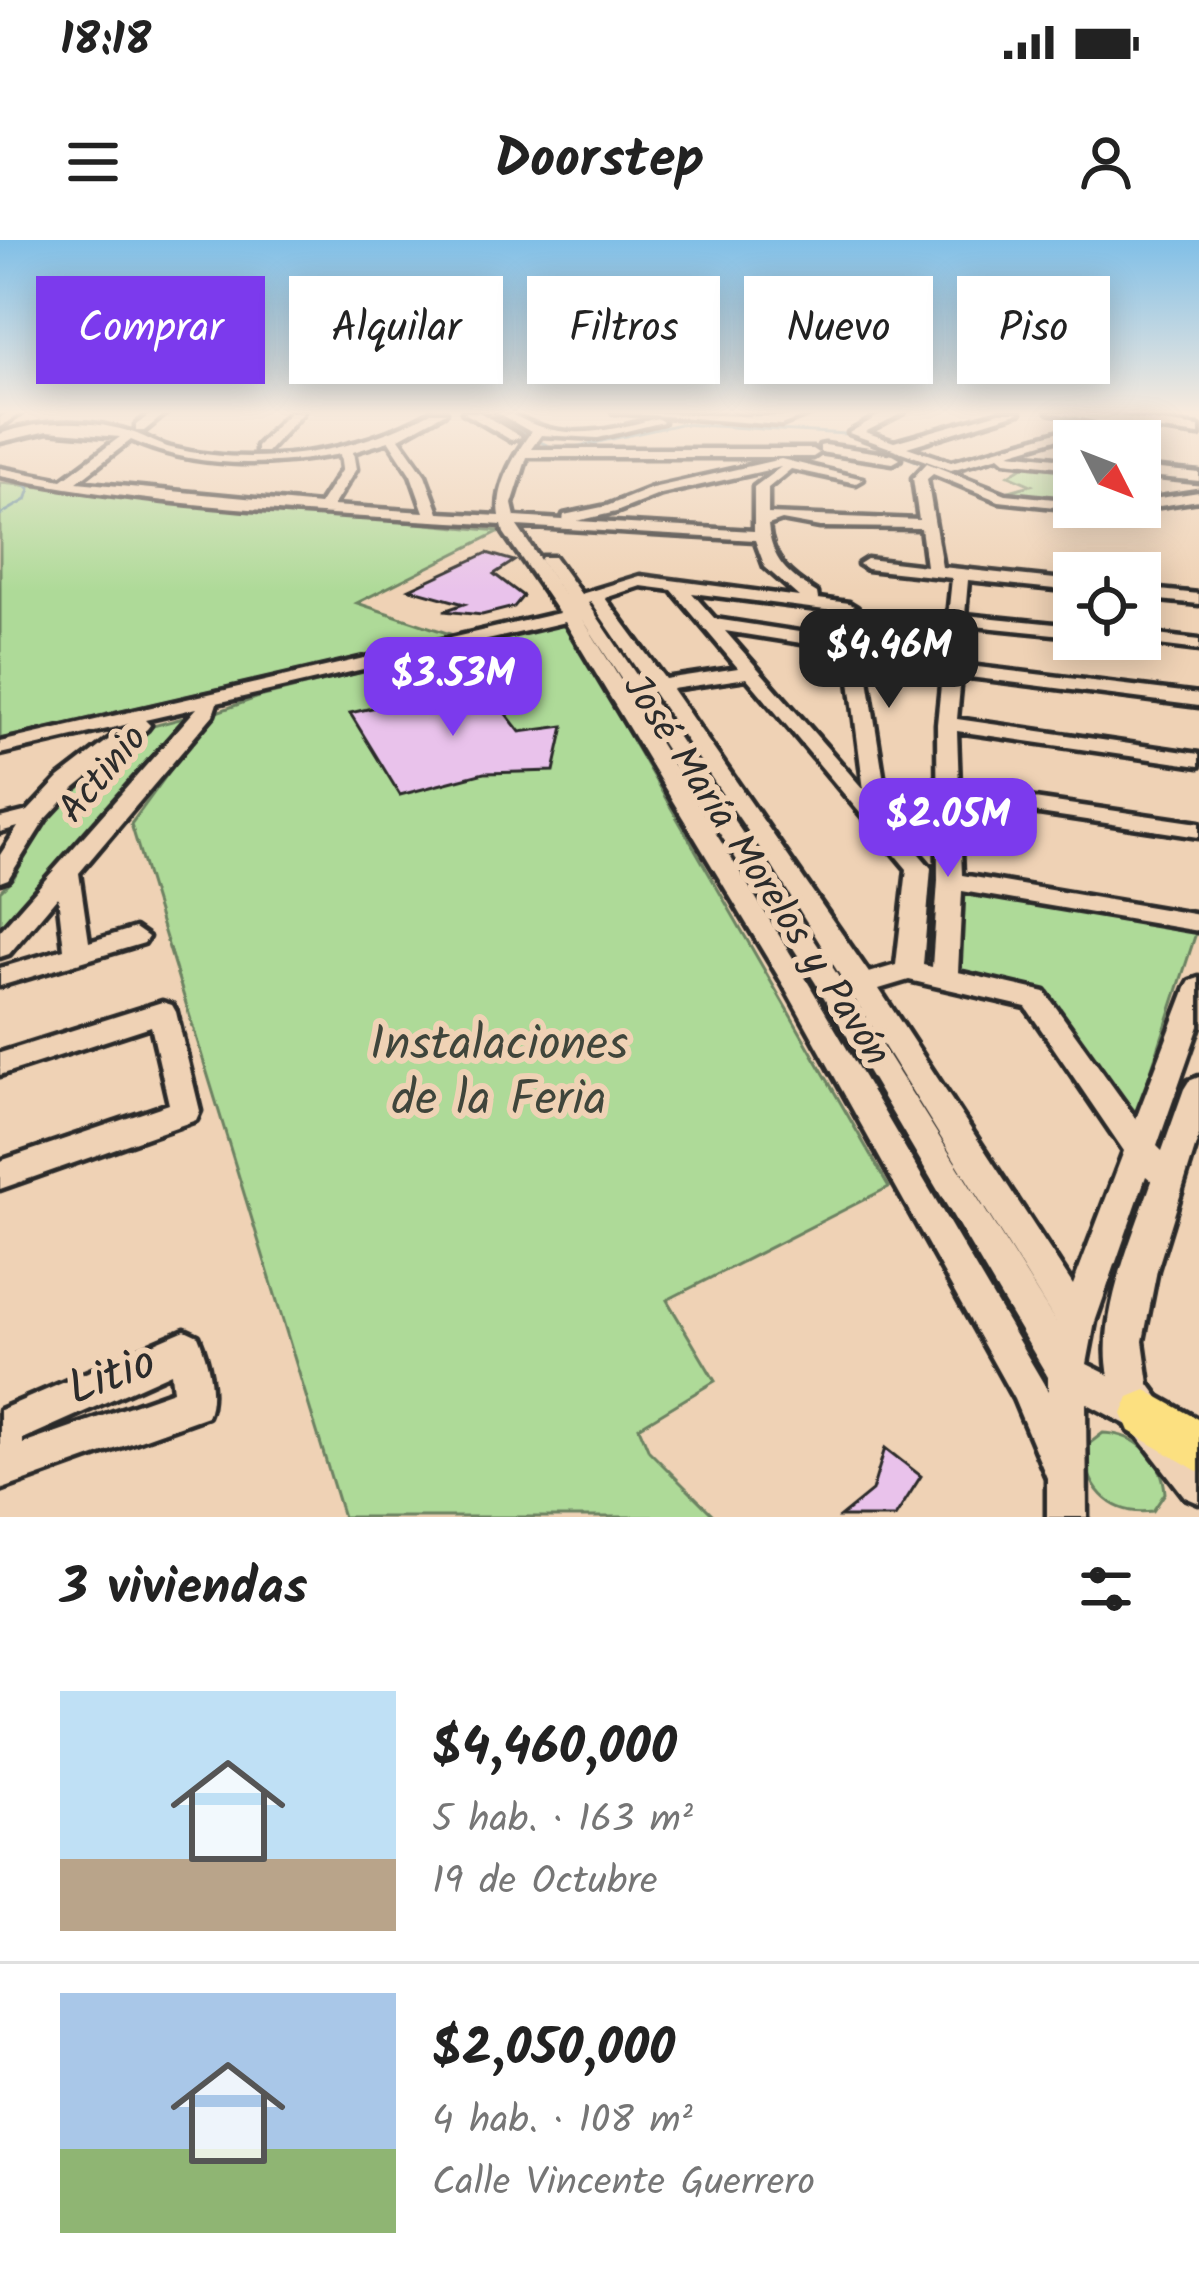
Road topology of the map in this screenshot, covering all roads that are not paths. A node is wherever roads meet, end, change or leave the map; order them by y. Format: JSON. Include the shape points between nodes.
{"nodes":[{"id":1,"x":0,"y":472,"type":"edge"},
{"id":2,"x":82,"y":472,"type":"edge"},
{"id":3,"x":347,"y":472,"type":"edge"},
{"id":4,"x":416,"y":472,"type":"edge"},
{"id":5,"x":519,"y":472,"type":"edge"},
{"id":6,"x":696,"y":472,"type":"edge"},
{"id":7,"x":744,"y":472,"type":"edge"},
{"id":8,"x":782,"y":472,"type":"edge"},
{"id":9,"x":835,"y":472,"type":"edge"},
{"id":10,"x":930,"y":472,"type":"edge"},
{"id":11,"x":945,"y":472,"type":"edge"},
{"id":12,"x":1161,"y":473,"type":"edge"},
{"id":13,"x":1199,"y":477,"type":"edge"},
{"id":14,"x":856,"y":479,"type":"dead end"},
{"id":15,"x":65,"y":485,"type":"junction"},
{"id":16,"x":657,"y":491,"type":"junction"},
{"id":17,"x":1199,"y":496,"type":"edge"},
{"id":18,"x":761,"y":500,"type":"junction"},
{"id":19,"x":1161,"y":502,"type":"edge"},
{"id":20,"x":1053,"y":503,"type":"edge"},
{"id":21,"x":323,"y":509,"type":"junction"},
{"id":22,"x":782,"y":515,"type":"junction"},
{"id":23,"x":434,"y":518,"type":"junction"},
{"id":24,"x":927,"y":524,"type":"junction"},
{"id":25,"x":521,"y":525,"type":"junction"},
{"id":26,"x":761,"y":528,"type":"junction"},
{"id":27,"x":867,"y":564,"type":"dead end"},
{"id":28,"x":935,"y":571,"type":"junction"},
{"id":29,"x":961,"y":574,"type":"junction"},
{"id":30,"x":676,"y":584,"type":"junction"},
{"id":31,"x":1053,"y":584,"type":"edge"},
{"id":32,"x":1161,"y":595,"type":"edge"},
{"id":33,"x":1199,"y":599,"type":"edge"},
{"id":34,"x":823,"y":604,"type":"junction"},
{"id":35,"x":577,"y":606,"type":"junction"},
{"id":36,"x":956,"y":619,"type":"junction"},
{"id":37,"x":710,"y":623,"type":"junction"},
{"id":38,"x":1053,"y":629,"type":"edge"},
{"id":39,"x":1161,"y":640,"type":"edge"},
{"id":40,"x":850,"y":645,"type":"junction"},
{"id":41,"x":1199,"y":645,"type":"edge"},
{"id":42,"x":951,"y":669,"type":"junction"},
{"id":43,"x":752,"y":673,"type":"junction"},
{"id":44,"x":661,"y":685,"type":"junction"},
{"id":45,"x":1199,"y":700,"type":"edge"},
{"id":46,"x":207,"y":704,"type":"junction"},
{"id":47,"x":947,"y":724,"type":"junction"},
{"id":48,"x":140,"y":725,"type":"junction"},
{"id":49,"x":60,"y":745,"type":"junction"},
{"id":50,"x":0,"y":748,"type":"edge"},
{"id":51,"x":0,"y":760,"type":"edge"},
{"id":52,"x":1199,"y":760,"type":"edge"},
{"id":53,"x":67,"y":784,"type":"junction"},
{"id":54,"x":948,"y":793,"type":"junction"},
{"id":55,"x":36,"y":816,"type":"junction"},
{"id":56,"x":879,"y":820,"type":"junction"},
{"id":57,"x":0,"y":825,"type":"edge"},
{"id":58,"x":1199,"y":830,"type":"edge"},
{"id":59,"x":0,"y":874,"type":"edge"},
{"id":60,"x":68,"y":875,"type":"junction"},
{"id":61,"x":950,"y":881,"type":"junction"},
{"id":62,"x":1199,"y":923,"type":"edge"},
{"id":63,"x":135,"y":937,"type":"dead end"},
{"id":64,"x":0,"y":948,"type":"edge"},
{"id":65,"x":78,"y":954,"type":"junction"},
{"id":66,"x":909,"y":971,"type":"junction"},
{"id":67,"x":0,"y":977,"type":"edge"},
{"id":68,"x":944,"y":979,"type":"junction"},
{"id":69,"x":862,"y":985,"type":"junction"},
{"id":70,"x":1199,"y":988,"type":"edge"},
{"id":71,"x":0,"y":1064,"type":"edge"},
{"id":72,"x":1199,"y":1089,"type":"edge"},
{"id":73,"x":1139,"y":1148,"type":"junction"},
{"id":74,"x":0,"y":1175,"type":"edge"},
{"id":75,"x":1171,"y":1179,"type":"junction"},
{"id":76,"x":1077,"y":1322,"type":"junction"},
{"id":77,"x":1067,"y":1373,"type":"junction"},
{"id":78,"x":1146,"y":1414,"type":"junction"},
{"id":79,"x":2,"y":1429,"type":"edge"},
{"id":80,"x":1199,"y":1448,"type":"edge"},
{"id":81,"x":1067,"y":1478,"type":"junction"},
{"id":82,"x":1199,"y":1483,"type":"edge"},
{"id":83,"x":1067,"y":1517,"type":"edge"}],
"edges":[{"from":1,"to":15,"type":"street"},
{"from":2,"to":15,"type":"street"},
{"from":3,"to":21,"type":"street"},
{"from":4,"to":23,"type":"street"},
{"from":5,"to":25,"type":"street","via":[[505,505]]},
{"from":6,"to":16,"type":"street"},
{"from":7,"to":16,"type":"street"},
{"from":8,"to":18,"type":"street","via":[[761,487]]},
{"from":9,"to":14,"type":"street"},
{"from":10,"to":24,"type":"street","via":[[920,478]]},
{"from":11,"to":20,"type":"street","via":[[1004,498]]},
{"from":12,"to":13,"type":"street"},
{"from":15,"to":21,"type":"street"},
{"from":16,"to":25,"type":"street","via":[[611,509]]},
{"from":17,"to":19,"type":"street"},
{"from":18,"to":22,"type":"street"},
{"from":18,"to":26,"type":"street"},
{"from":21,"to":23,"type":"street"},
{"from":22,"to":24,"type":"street"},
{"from":22,"to":26,"type":"street"},
{"from":23,"to":25,"type":"street"},
{"from":24,"to":28,"type":"street"},
{"from":25,"to":26,"type":"street"},
{"from":25,"to":35,"type":"street","name":"José María Morelos y Pavón"},
{"from":26,"to":34,"type":"street","via":[[764,559]]},
{"from":27,"to":28,"type":"street"},
{"from":28,"to":29,"type":"street"},
{"from":29,"to":31,"type":"street"},
{"from":29,"to":36,"type":"street"},
{"from":30,"to":34,"type":"street"},
{"from":30,"to":35,"type":"street","via":[[620,584]]},
{"from":30,"to":37,"type":"street"},
{"from":32,"to":33,"type":"street"},
{"from":34,"to":40,"type":"street","via":[[849,608]]},
{"from":35,"to":44,"type":"street"},
{"from":35,"to":46,"type":"street"},
{"from":35,"to":77,"type":"street","name":"José María Morelos y Pavón","via":[[824,975]]},
{"from":35,"to":81,"type":"street","name":"José María Morelos y Pavón","via":[[1027,1387]]},
{"from":36,"to":38,"type":"street"},
{"from":36,"to":42,"type":"street"},
{"from":37,"to":40,"type":"street"},
{"from":37,"to":43,"type":"street"},
{"from":39,"to":41,"type":"street"},
{"from":40,"to":56,"type":"street"},
{"from":42,"to":45,"type":"street"},
{"from":42,"to":47,"type":"street"},
{"from":43,"to":44,"type":"street"},
{"from":43,"to":56,"type":"street"},
{"from":44,"to":69,"type":"street"},
{"from":46,"to":48,"type":"street"},
{"from":46,"to":50,"type":"street"},
{"from":46,"to":60,"type":"street","name":"Actinio"},
{"from":47,"to":52,"type":"street"},
{"from":47,"to":54,"type":"street"},
{"from":48,"to":49,"type":"street"},
{"from":48,"to":53,"type":"street"},
{"from":49,"to":51,"type":"street"},
{"from":49,"to":53,"type":"street"},
{"from":53,"to":55,"type":"street"},
{"from":54,"to":58,"type":"street"},
{"from":54,"to":61,"type":"street"},
{"from":55,"to":57,"type":"street"},
{"from":55,"to":59,"type":"street"},
{"from":56,"to":66,"type":"street","via":[[919,868]]},
{"from":60,"to":64,"type":"street","name":"Actinio"},
{"from":60,"to":65,"type":"street"},
{"from":61,"to":62,"type":"street"},
{"from":61,"to":68,"type":"street"},
{"from":63,"to":65,"type":"street"},
{"from":65,"to":67,"type":"street"},
{"from":66,"to":68,"type":"street"},
{"from":66,"to":69,"type":"street"},
{"from":68,"to":73,"type":"street","via":[[1035,999]]},
{"from":69,"to":76,"type":"street"},
{"from":70,"to":73,"type":"street"},
{"from":71,"to":74,"type":"street","via":[[162,1012],[184,1111]]},
{"from":72,"to":75,"type":"street"},
{"from":73,"to":75,"type":"street"},
{"from":73,"to":76,"type":"street"},
{"from":75,"to":78,"type":"street","via":[[1125,1324],[1124,1369]]},
{"from":76,"to":77,"type":"street"},
{"from":77,"to":78,"type":"street"},
{"from":77,"to":81,"type":"street"},
{"from":78,"to":80,"type":"main road"},
{"from":78,"to":82,"type":"street"},
{"from":79,"to":79,"type":"street","name":"Litio","via":[[124,1375],[185,1348],[194,1403],[4,1471]]},
{"from":81,"to":83,"type":"street"}]}
